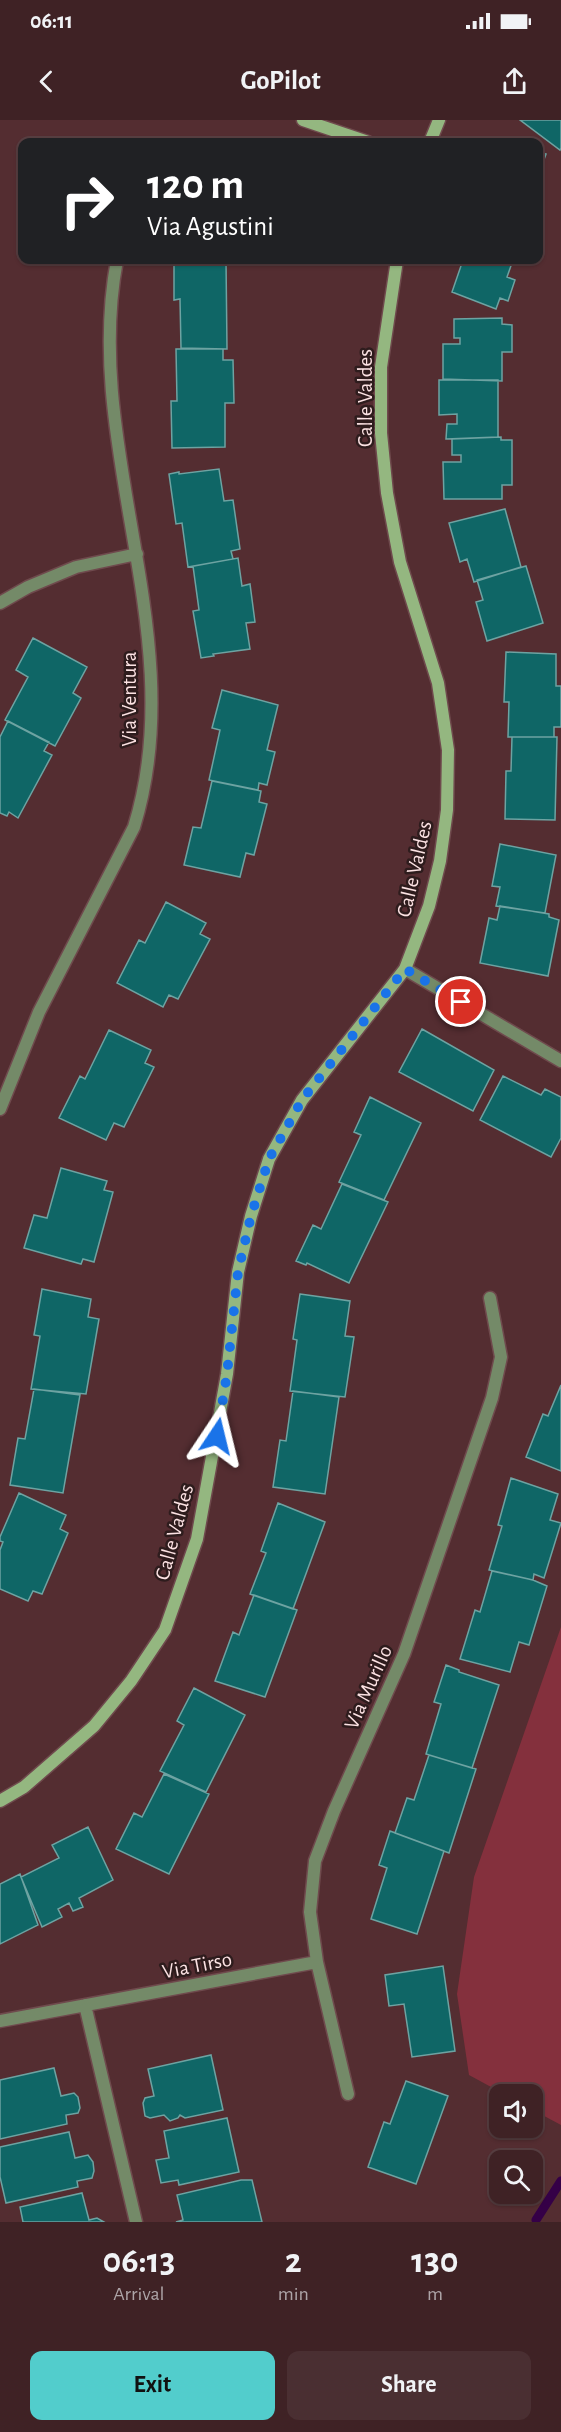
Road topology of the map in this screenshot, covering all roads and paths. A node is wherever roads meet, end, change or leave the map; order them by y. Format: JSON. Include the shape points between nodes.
{"nodes":[{"id":1,"x":303,"y":120,"type":"edge"},
{"id":2,"x":439,"y":120,"type":"edge"},
{"id":3,"x":356,"y":138,"type":"edge"},
{"id":4,"x":432,"y":138,"type":"edge"},
{"id":5,"x":116,"y":264,"type":"edge"},
{"id":6,"x":397,"y":264,"type":"edge"},
{"id":7,"x":137,"y":554,"type":"junction"},
{"id":8,"x":0,"y":603,"type":"edge"},
{"id":9,"x":405,"y":969,"type":"junction"},
{"id":10,"x":561,"y":1061,"type":"edge"},
{"id":11,"x":0,"y":1110,"type":"edge"},
{"id":12,"x":490,"y":1298,"type":"dead end"},
{"id":13,"x":0,"y":1801,"type":"edge"},
{"id":14,"x":317,"y":1962,"type":"junction"},
{"id":15,"x":85,"y":2006,"type":"junction"},
{"id":16,"x":0,"y":2021,"type":"edge"},
{"id":17,"x":348,"y":2094,"type":"dead end"},
{"id":18,"x":136,"y":2222,"type":"edge"}],
"edges":[{"from":1,"to":3,"type":"street"},
{"from":2,"to":4,"type":"street"},
{"from":5,"to":7,"type":"street","name":"Via Ventura","via":[[109,334],[111,396]]},
{"from":6,"to":9,"type":"street","name":"Calle Valdes","via":[[381,367],[381,434],[387,493],[400,562],[438,683],[448,750],[447,810],[440,861],[429,906]]},
{"from":7,"to":8,"type":"street","via":[[76,567]]},
{"from":7,"to":11,"type":"street","name":"Via Ventura","via":[[152,686],[148,764],[141,803],[134,827],[39,1012]]},
{"from":9,"to":10,"type":"street"},
{"from":9,"to":13,"type":"street","name":"Calle Valdes","via":[[302,1100],[269,1159],[238,1272],[227,1374],[197,1539],[165,1630],[94,1726],[24,1787]]},
{"from":12,"to":14,"type":"street","name":"Via Murillo","via":[[501,1357],[492,1398],[405,1654],[315,1861],[310,1912]]},
{"from":14,"to":15,"type":"street","name":"Via Tirso"},
{"from":14,"to":17,"type":"street","name":"Via Murillo"},
{"from":15,"to":16,"type":"street","name":"Via Tirso"},
{"from":15,"to":18,"type":"street"}]}
